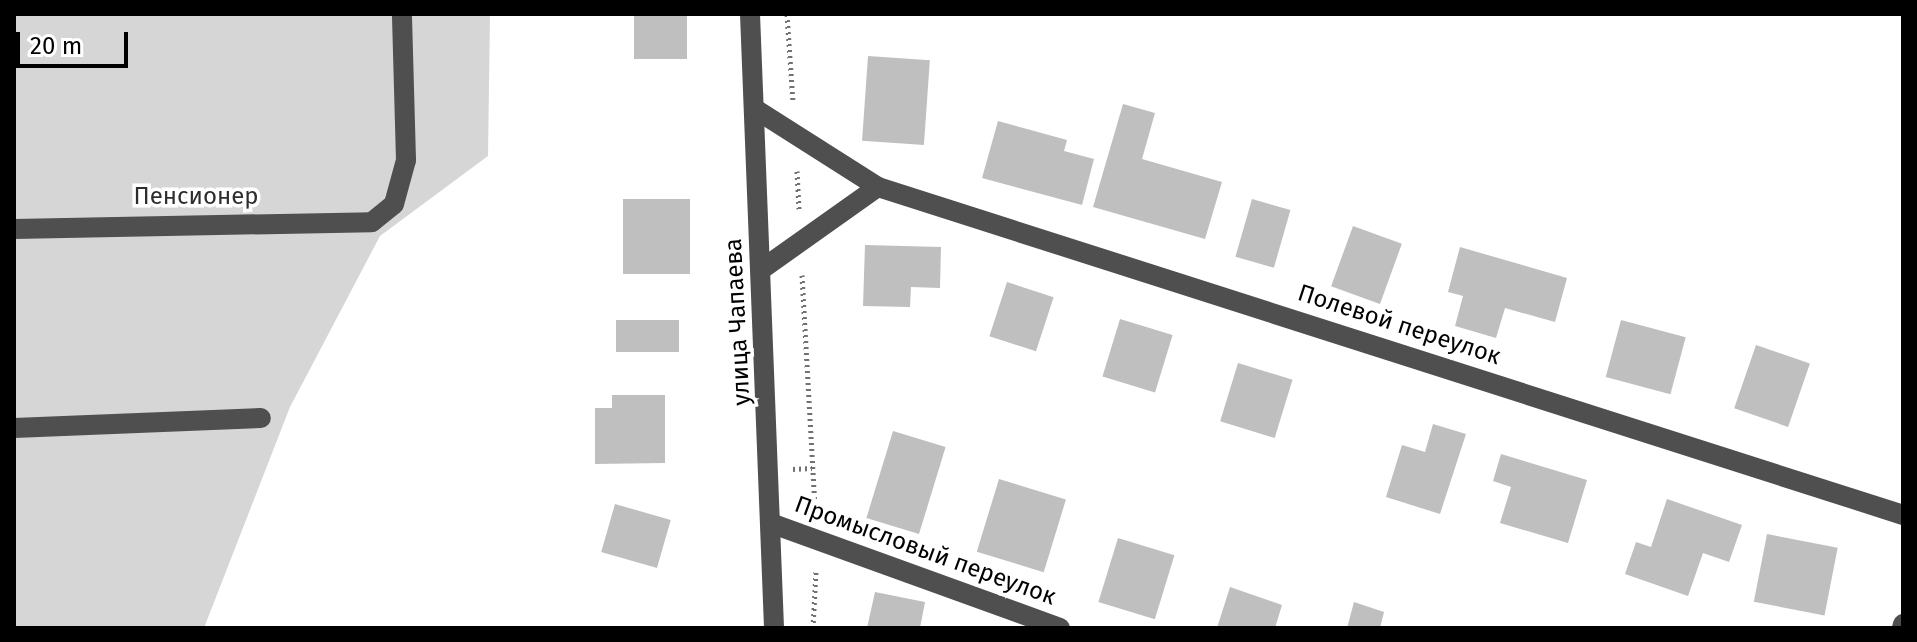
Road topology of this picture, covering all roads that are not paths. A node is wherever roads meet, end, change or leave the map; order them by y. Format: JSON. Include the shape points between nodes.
{"nodes":[{"id":1,"x":402,"y":14,"type":"edge"},
{"id":2,"x":750,"y":14,"type":"edge"},
{"id":3,"x":755,"y":109,"type":"junction"},
{"id":4,"x":878,"y":187,"type":"junction"},
{"id":5,"x":14,"y":229,"type":"edge"},
{"id":6,"x":762,"y":269,"type":"junction"},
{"id":7,"x":261,"y":418,"type":"dead end"},
{"id":8,"x":14,"y":428,"type":"edge"},
{"id":9,"x":1903,"y":515,"type":"edge"},
{"id":10,"x":773,"y":524,"type":"junction"},
{"id":11,"x":774,"y":628,"type":"edge"},
{"id":12,"x":1060,"y":628,"type":"edge"}],
"edges":[{"from":1,"to":5,"type":"street","via":[[406,160],[394,204],[372,222]]},
{"from":2,"to":3,"type":"street","name":"улица Чапаева"},
{"from":3,"to":4,"type":"street","name":"Полевой переулок"},
{"from":3,"to":6,"type":"street","name":"улица Чапаева"},
{"from":4,"to":6,"type":"street"},
{"from":4,"to":9,"type":"street","name":"Полевой переулок"},
{"from":6,"to":10,"type":"street","name":"улица Чапаева"},
{"from":7,"to":8,"type":"street"},
{"from":10,"to":11,"type":"street","name":"улица Чапаева"},
{"from":10,"to":12,"type":"street","name":"Промысловый переулок"}]}
